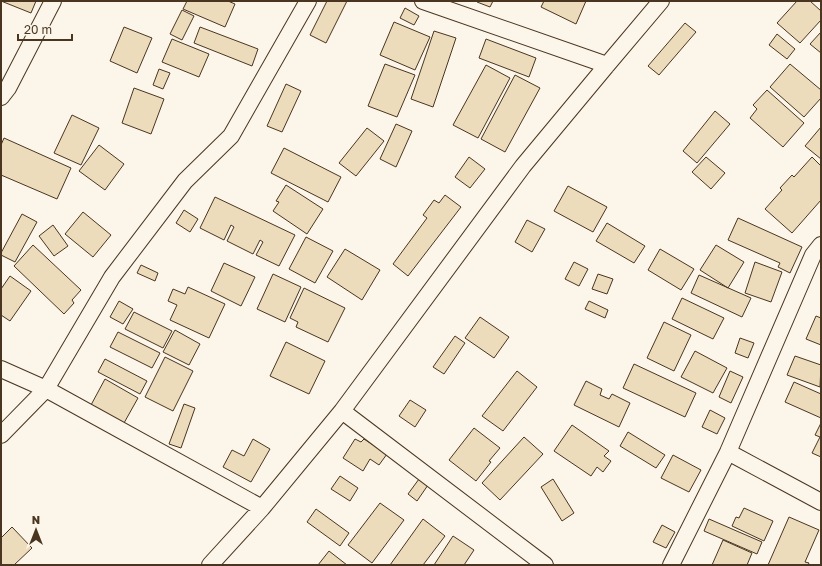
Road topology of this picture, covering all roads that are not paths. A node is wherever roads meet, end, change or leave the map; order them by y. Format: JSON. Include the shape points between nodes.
{"nodes":[{"id":1,"x":53,"y":1,"type":"edge"},
{"id":2,"x":308,"y":1,"type":"edge"},
{"id":3,"x":423,"y":1,"type":"edge"},
{"id":4,"x":661,"y":1,"type":"edge"},
{"id":5,"x":607,"y":65,"type":"junction"},
{"id":6,"x":1,"y":97,"type":"edge"},
{"id":7,"x":821,"y":245,"type":"edge"},
{"id":8,"x":1,"y":369,"type":"edge"},
{"id":9,"x":46,"y":389,"type":"junction"},
{"id":10,"x":342,"y":411,"type":"junction"},
{"id":11,"x":1,"y":435,"type":"edge"},
{"id":12,"x":728,"y":452,"type":"junction"},
{"id":13,"x":821,"y":502,"type":"edge"},
{"id":14,"x":262,"y":508,"type":"junction"},
{"id":15,"x":210,"y":565,"type":"edge"},
{"id":16,"x":545,"y":565,"type":"edge"},
{"id":17,"x":671,"y":565,"type":"edge"}],
"edges":[{"from":1,"to":6,"type":"street"},
{"from":2,"to":9,"type":"street","via":[[231,136],[185,181],[112,277]]},
{"from":3,"to":5,"type":"street"},
{"from":4,"to":5,"type":"street"},
{"from":5,"to":10,"type":"street","via":[[523,166]]},
{"from":7,"to":12,"type":"street","via":[[813,254]]},
{"from":8,"to":9,"type":"street"},
{"from":9,"to":11,"type":"street"},
{"from":9,"to":14,"type":"street"},
{"from":10,"to":14,"type":"street"},
{"from":10,"to":16,"type":"street"},
{"from":12,"to":13,"type":"street"},
{"from":12,"to":17,"type":"street"},
{"from":14,"to":15,"type":"street"}]}
